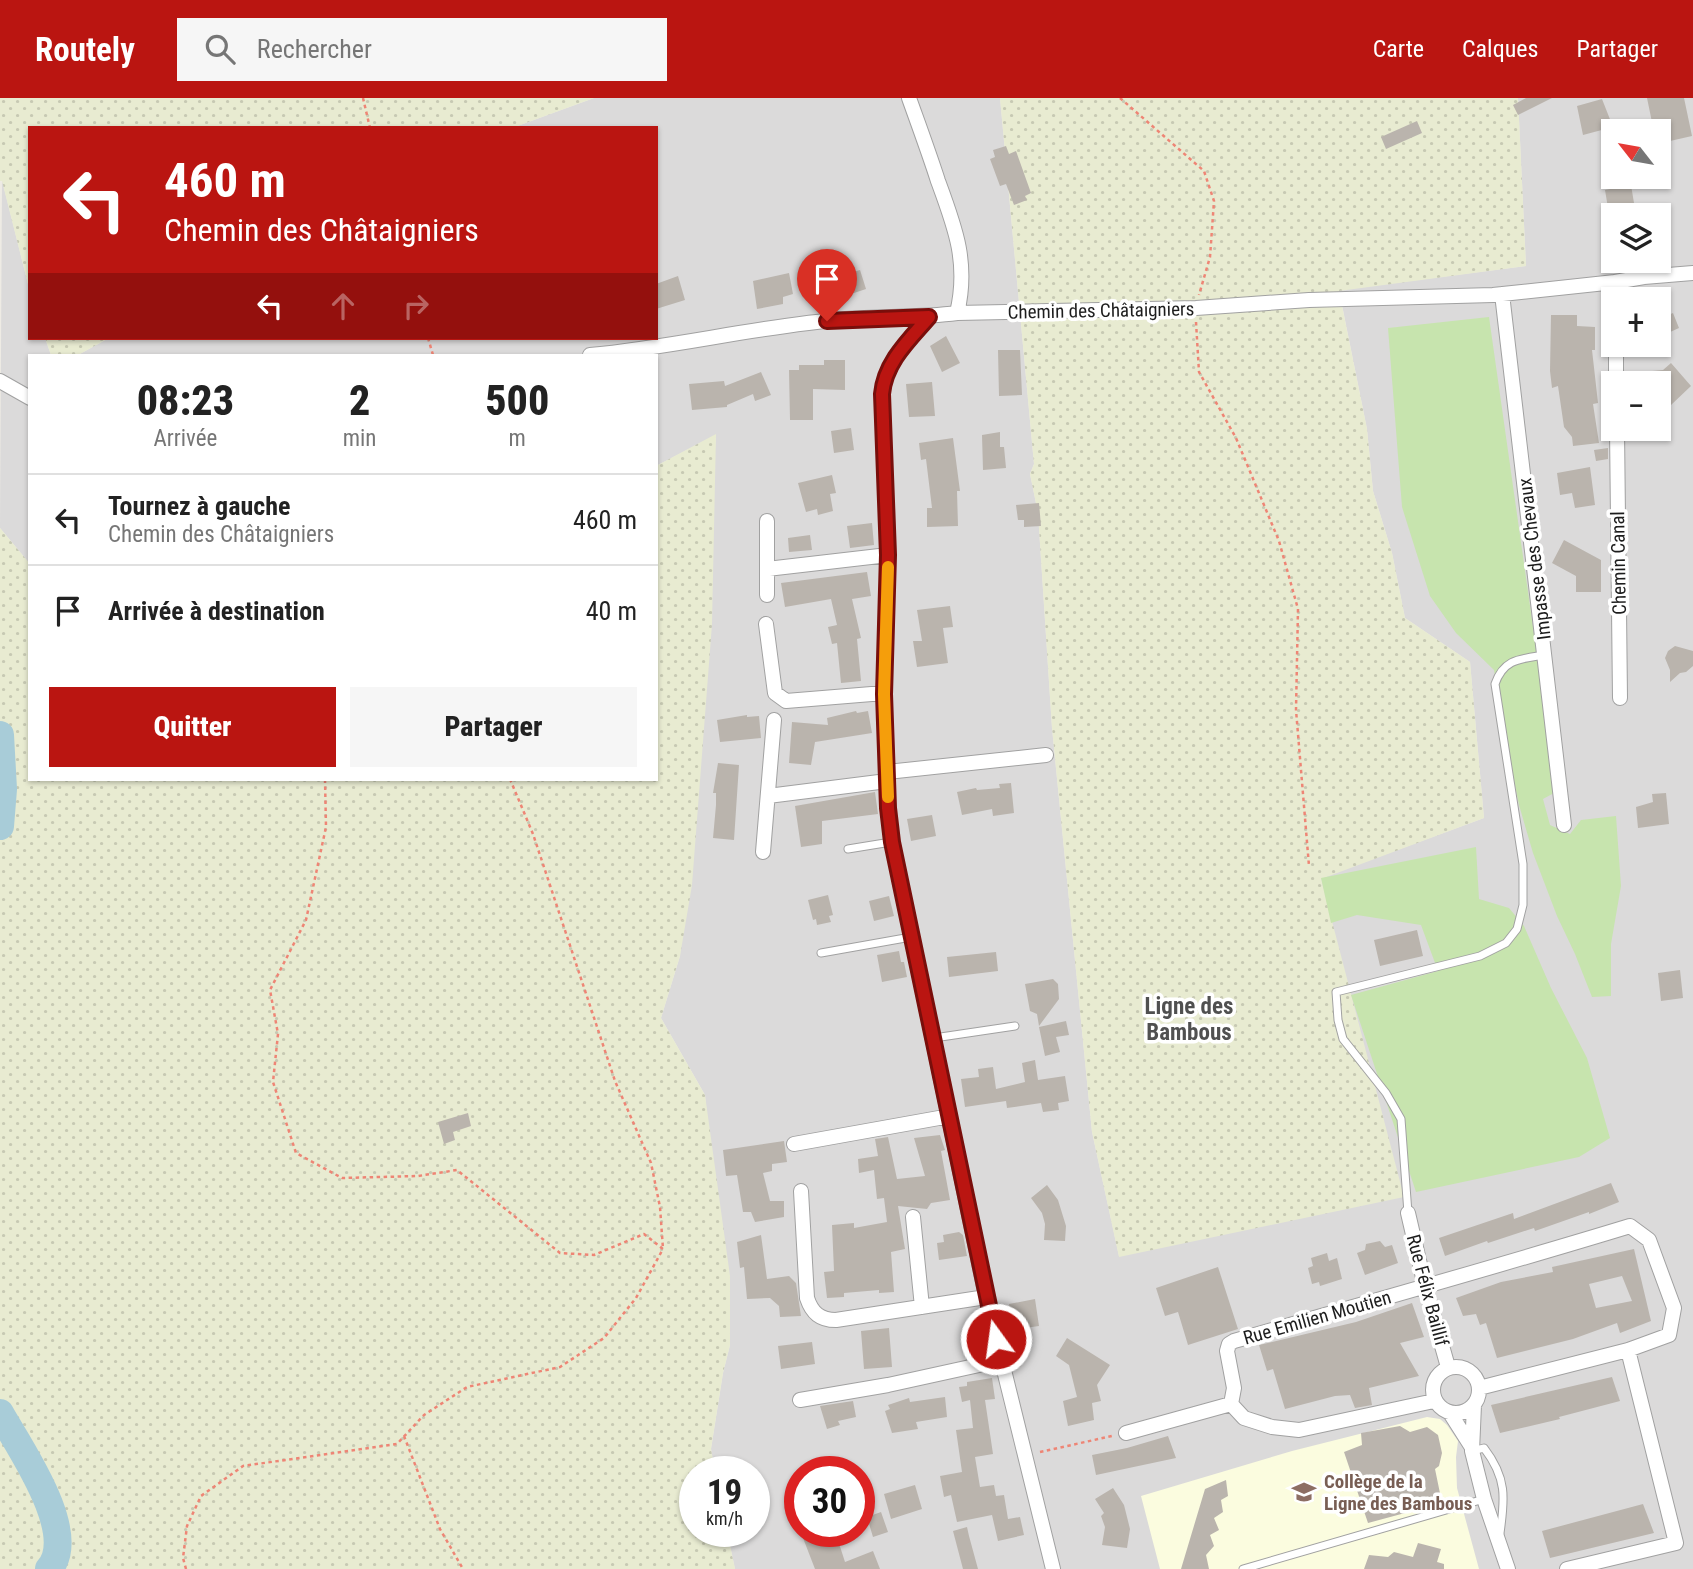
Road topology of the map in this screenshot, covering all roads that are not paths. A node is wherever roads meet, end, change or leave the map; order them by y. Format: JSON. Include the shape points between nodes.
{"nodes":[{"id":1,"x":909,"y":98,"type":"edge"},
{"id":2,"x":1693,"y":273,"type":"edge"},
{"id":3,"x":1615,"y":282,"type":"junction"},
{"id":4,"x":1615,"y":287,"type":"edge"},
{"id":5,"x":1502,"y":294,"type":"junction"},
{"id":6,"x":957,"y":313,"type":"junction"},
{"id":7,"x":929,"y":317,"type":"junction"},
{"id":8,"x":600,"y":354,"type":"edge"},
{"id":9,"x":0,"y":382,"type":"edge"},
{"id":10,"x":28,"y":396,"type":"edge"},
{"id":11,"x":1617,"y":441,"type":"edge"},
{"id":12,"x":767,"y":521,"type":"dead end"},
{"id":13,"x":888,"y":555,"type":"junction"},
{"id":14,"x":767,"y":569,"type":"junction"},
{"id":15,"x":767,"y":596,"type":"dead end"},
{"id":16,"x":766,"y":625,"type":"dead end"},
{"id":17,"x":1545,"y":655,"type":"junction"},
{"id":18,"x":884,"y":694,"type":"junction"},
{"id":19,"x":1620,"y":698,"type":"dead end"},
{"id":20,"x":774,"y":719,"type":"dead end"},
{"id":21,"x":1046,"y":755,"type":"dead end"},
{"id":22,"x":887,"y":776,"type":"junction"},
{"id":23,"x":768,"y":796,"type":"junction"},
{"id":24,"x":1564,"y":825,"type":"dead end"},
{"id":25,"x":892,"y":842,"type":"junction"},
{"id":26,"x":848,"y":849,"type":"dead end"},
{"id":27,"x":763,"y":852,"type":"dead end"},
{"id":28,"x":911,"y":937,"type":"junction"},
{"id":29,"x":821,"y":953,"type":"dead end"},
{"id":30,"x":1015,"y":1026,"type":"dead end"},
{"id":31,"x":934,"y":1038,"type":"junction"},
{"id":32,"x":950,"y":1116,"type":"junction"},
{"id":33,"x":794,"y":1144,"type":"dead end"},
{"id":34,"x":801,"y":1191,"type":"dead end"},
{"id":35,"x":1408,"y":1213,"type":"joint"},
{"id":36,"x":913,"y":1217,"type":"dead end"},
{"id":37,"x":1425,"y":1286,"type":"junction"},
{"id":38,"x":986,"y":1297,"type":"junction"},
{"id":39,"x":922,"y":1307,"type":"junction"},
{"id":40,"x":1628,"y":1350,"type":"junction"},
{"id":41,"x":1002,"y":1360,"type":"junction"},
{"id":42,"x":1448,"y":1367,"type":"junction"},
{"id":43,"x":1479,"y":1388,"type":"junction"},
{"id":44,"x":800,"y":1400,"type":"dead end"},
{"id":45,"x":1434,"y":1401,"type":"junction"},
{"id":46,"x":1231,"y":1404,"type":"junction"},
{"id":47,"x":1474,"y":1405,"type":"junction"},
{"id":48,"x":1450,"y":1413,"type":"junction"},
{"id":49,"x":1126,"y":1433,"type":"road end"},
{"id":50,"x":1472,"y":1448,"type":"junction"},
{"id":51,"x":1484,"y":1499,"type":"junction"},
{"id":52,"x":1499,"y":1541,"type":"junction"},
{"id":53,"x":1053,"y":1569,"type":"edge"},
{"id":54,"x":1243,"y":1569,"type":"edge"},
{"id":55,"x":1508,"y":1569,"type":"edge"},
{"id":56,"x":1567,"y":1569,"type":"edge"}],
"edges":[{"from":1,"to":6,"type":"street","via":[[958,235],[962,293]]},
{"from":2,"to":3,"type":"street"},
{"from":3,"to":4,"type":"street"},
{"from":3,"to":5,"type":"street","name":"Chemin des Châtaigniers"},
{"from":5,"to":6,"type":"street","name":"Chemin des Châtaigniers"},
{"from":5,"to":17,"type":"street","name":"Impasse des Chevaux"},
{"from":6,"to":7,"type":"street","name":"Chemin des Châtaigniers"},
{"from":7,"to":8,"type":"street","name":"Chemin des Châtaigniers","via":[[846,319]]},
{"from":7,"to":13,"type":"street","via":[[899,352],[883,383]]},
{"from":9,"to":10,"type":"street"},
{"from":11,"to":19,"type":"street","name":"Chemin Canal"},
{"from":12,"to":14,"type":"street"},
{"from":13,"to":14,"type":"street"},
{"from":13,"to":18,"type":"street"},
{"from":14,"to":15,"type":"street"},
{"from":16,"to":18,"type":"street","via":[[779,698]]},
{"from":17,"to":24,"type":"street","name":"Impasse des Chevaux"},
{"from":17,"to":35,"type":"lane","via":[[1505,666],[1495,684],[1523,864],[1517,929],[1506,943],[1480,956],[1336,992],[1343,1039],[1401,1119]]},
{"from":18,"to":22,"type":"street"},
{"from":20,"to":23,"type":"street"},
{"from":21,"to":22,"type":"street"},
{"from":22,"to":23,"type":"street"},
{"from":22,"to":25,"type":"street"},
{"from":23,"to":27,"type":"street"},
{"from":25,"to":26,"type":"lane"},
{"from":25,"to":28,"type":"street"},
{"from":28,"to":29,"type":"lane"},
{"from":28,"to":31,"type":"street"},
{"from":30,"to":31,"type":"lane"},
{"from":31,"to":32,"type":"street"},
{"from":32,"to":33,"type":"street"},
{"from":32,"to":38,"type":"street"},
{"from":34,"to":39,"type":"street","via":[[807,1298],[817,1316],[836,1321]]},
{"from":35,"to":37,"type":"street","name":"Rue Félix Baillif"},
{"from":36,"to":39,"type":"street"},
{"from":37,"to":40,"type":"street","via":[[1630,1226],[1649,1240],[1674,1308],[1669,1335]]},
{"from":37,"to":42,"type":"street","name":"Rue Félix Baillif"},
{"from":37,"to":46,"type":"street","name":"Rue Emilien Moutien","via":[[1229,1344],[1234,1388]]},
{"from":38,"to":39,"type":"street"},
{"from":38,"to":41,"type":"street"},
{"from":40,"to":43,"type":"street"},
{"from":40,"to":56,"type":"street","via":[[1676,1543]]},
{"from":41,"to":44,"type":"street"},
{"from":41,"to":53,"type":"street"},
{"from":42,"to":43,"type":"street","via":[[1469,1371]]},
{"from":42,"to":45,"type":"street","via":[[1433,1383]]},
{"from":43,"to":47,"type":"street"},
{"from":45,"to":46,"type":"street","via":[[1299,1430],[1244,1418]]},
{"from":45,"to":48,"type":"street"},
{"from":46,"to":49,"type":"street"},
{"from":47,"to":48,"type":"street"},
{"from":47,"to":50,"type":"street"},
{"from":48,"to":50,"type":"street"},
{"from":50,"to":51,"type":"street"},
{"from":50,"to":52,"type":"lane","via":[[1484,1448],[1503,1480]]},
{"from":51,"to":52,"type":"street"},
{"from":51,"to":54,"type":"lane"},
{"from":52,"to":55,"type":"street"}]}
